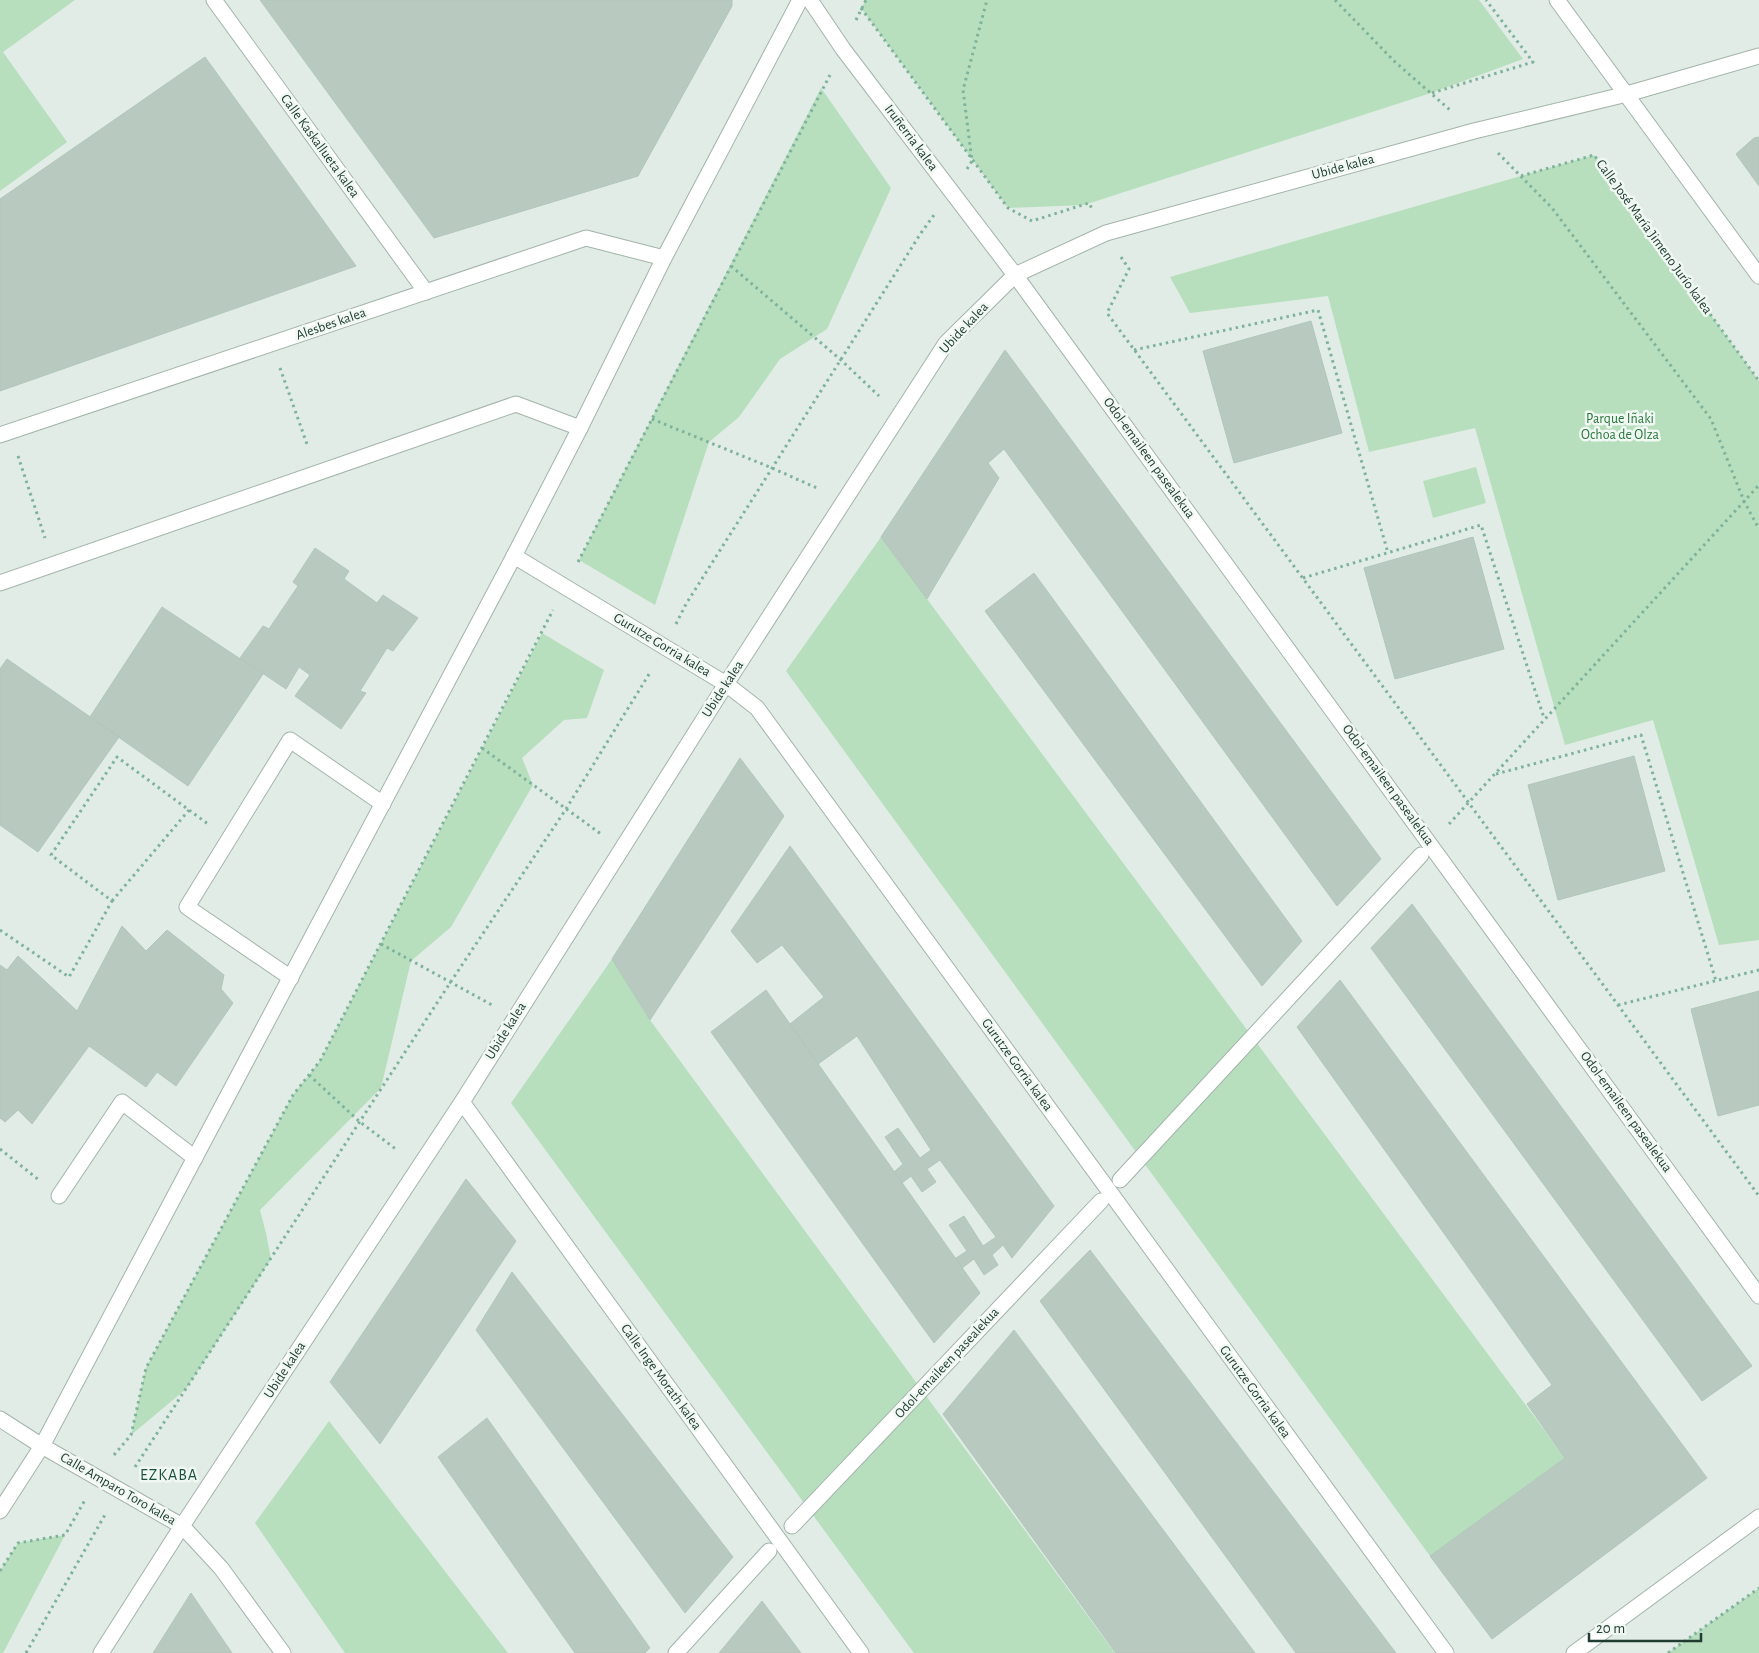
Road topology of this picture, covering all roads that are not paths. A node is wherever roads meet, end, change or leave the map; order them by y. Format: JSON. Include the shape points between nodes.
{"nodes":[{"id":1,"x":214,"y":0,"type":"edge"},
{"id":2,"x":800,"y":0,"type":"edge"},
{"id":3,"x":810,"y":0,"type":"edge"},
{"id":4,"x":1557,"y":0,"type":"edge"},
{"id":5,"x":1759,"y":56,"type":"edge"},
{"id":6,"x":1626,"y":94,"type":"junction"},
{"id":7,"x":664,"y":258,"type":"junction"},
{"id":8,"x":1015,"y":274,"type":"junction"},
{"id":9,"x":1759,"y":276,"type":"edge"},
{"id":10,"x":426,"y":292,"type":"junction"},
{"id":11,"x":580,"y":428,"type":"junction"},
{"id":12,"x":5,"y":433,"type":"edge"},
{"id":13,"x":514,"y":556,"type":"junction"},
{"id":14,"x":0,"y":583,"type":"edge"},
{"id":15,"x":726,"y":684,"type":"junction"},
{"id":16,"x":383,"y":804,"type":"junction"},
{"id":17,"x":1421,"y":855,"type":"dead end"},
{"id":18,"x":290,"y":978,"type":"junction"},
{"id":19,"x":462,"y":1102,"type":"junction"},
{"id":20,"x":195,"y":1158,"type":"junction"},
{"id":21,"x":1120,"y":1180,"type":"dead end"},
{"id":22,"x":59,"y":1196,"type":"road end"},
{"id":23,"x":1101,"y":1200,"type":"dead end"},
{"id":24,"x":1759,"y":1296,"type":"edge"},
{"id":25,"x":0,"y":1419,"type":"edge"},
{"id":26,"x":42,"y":1446,"type":"junction"},
{"id":27,"x":0,"y":1511,"type":"edge"},
{"id":28,"x":1759,"y":1517,"type":"edge"},
{"id":29,"x":182,"y":1526,"type":"junction"},
{"id":30,"x":792,"y":1526,"type":"dead end"},
{"id":31,"x":769,"y":1551,"type":"dead end"},
{"id":32,"x":101,"y":1653,"type":"edge"},
{"id":33,"x":283,"y":1653,"type":"edge"},
{"id":34,"x":676,"y":1653,"type":"edge"},
{"id":35,"x":861,"y":1653,"type":"edge"},
{"id":36,"x":1446,"y":1653,"type":"edge"},
{"id":37,"x":1574,"y":1653,"type":"edge"}],
"edges":[{"from":1,"to":10,"type":"street","name":"Calle Kaskallueta kalea"},
{"from":2,"to":7,"type":"street"},
{"from":3,"to":8,"type":"street","name":"Iruñerria kalea","via":[[843,49]]},
{"from":4,"to":6,"type":"street"},
{"from":5,"to":6,"type":"street","name":"Ubide kalea"},
{"from":6,"to":8,"type":"street","name":"Ubide kalea","via":[[1474,131],[1106,233]]},
{"from":6,"to":9,"type":"street"},
{"from":7,"to":10,"type":"street","name":"Alesbes kalea","via":[[586,238]]},
{"from":7,"to":11,"type":"street"},
{"from":8,"to":15,"type":"street","name":"Ubide kalea","via":[[946,343]]},
{"from":8,"to":24,"type":"street","name":"Odol-emaileen pasealekua"},
{"from":10,"to":12,"type":"street","name":"Alesbes kalea"},
{"from":11,"to":13,"type":"street"},
{"from":11,"to":14,"type":"street","via":[[516,404]]},
{"from":13,"to":15,"type":"street","name":"Gurutze Gorria kalea"},
{"from":13,"to":16,"type":"street"},
{"from":15,"to":19,"type":"street","name":"Ubide kalea"},
{"from":15,"to":36,"type":"street","name":"Gurutze Gorria kalea","via":[[757,708]]},
{"from":16,"to":18,"type":"street"},
{"from":16,"to":18,"type":"street","via":[[290,740],[188,907]]},
{"from":17,"to":21,"type":"street","name":"Odol-emaileen pasealekua"},
{"from":18,"to":20,"type":"street"},
{"from":19,"to":29,"type":"street","name":"Ubide kalea"},
{"from":19,"to":35,"type":"street","name":"Calle Inge Morath kalea"},
{"from":20,"to":22,"type":"street","via":[[122,1102]]},
{"from":20,"to":26,"type":"street"},
{"from":23,"to":30,"type":"street","name":"Odol-emaileen pasealekua"},
{"from":25,"to":26,"type":"street","name":"Calle Amparo Toro kalea"},
{"from":26,"to":27,"type":"street"},
{"from":26,"to":29,"type":"street","name":"Calle Amparo Toro kalea"},
{"from":28,"to":37,"type":"street"},
{"from":29,"to":32,"type":"street","name":"Ubide kalea"},
{"from":29,"to":33,"type":"street","name":"Calle Amparo Toro kalea","via":[[221,1568]]},
{"from":31,"to":34,"type":"street"}]}
